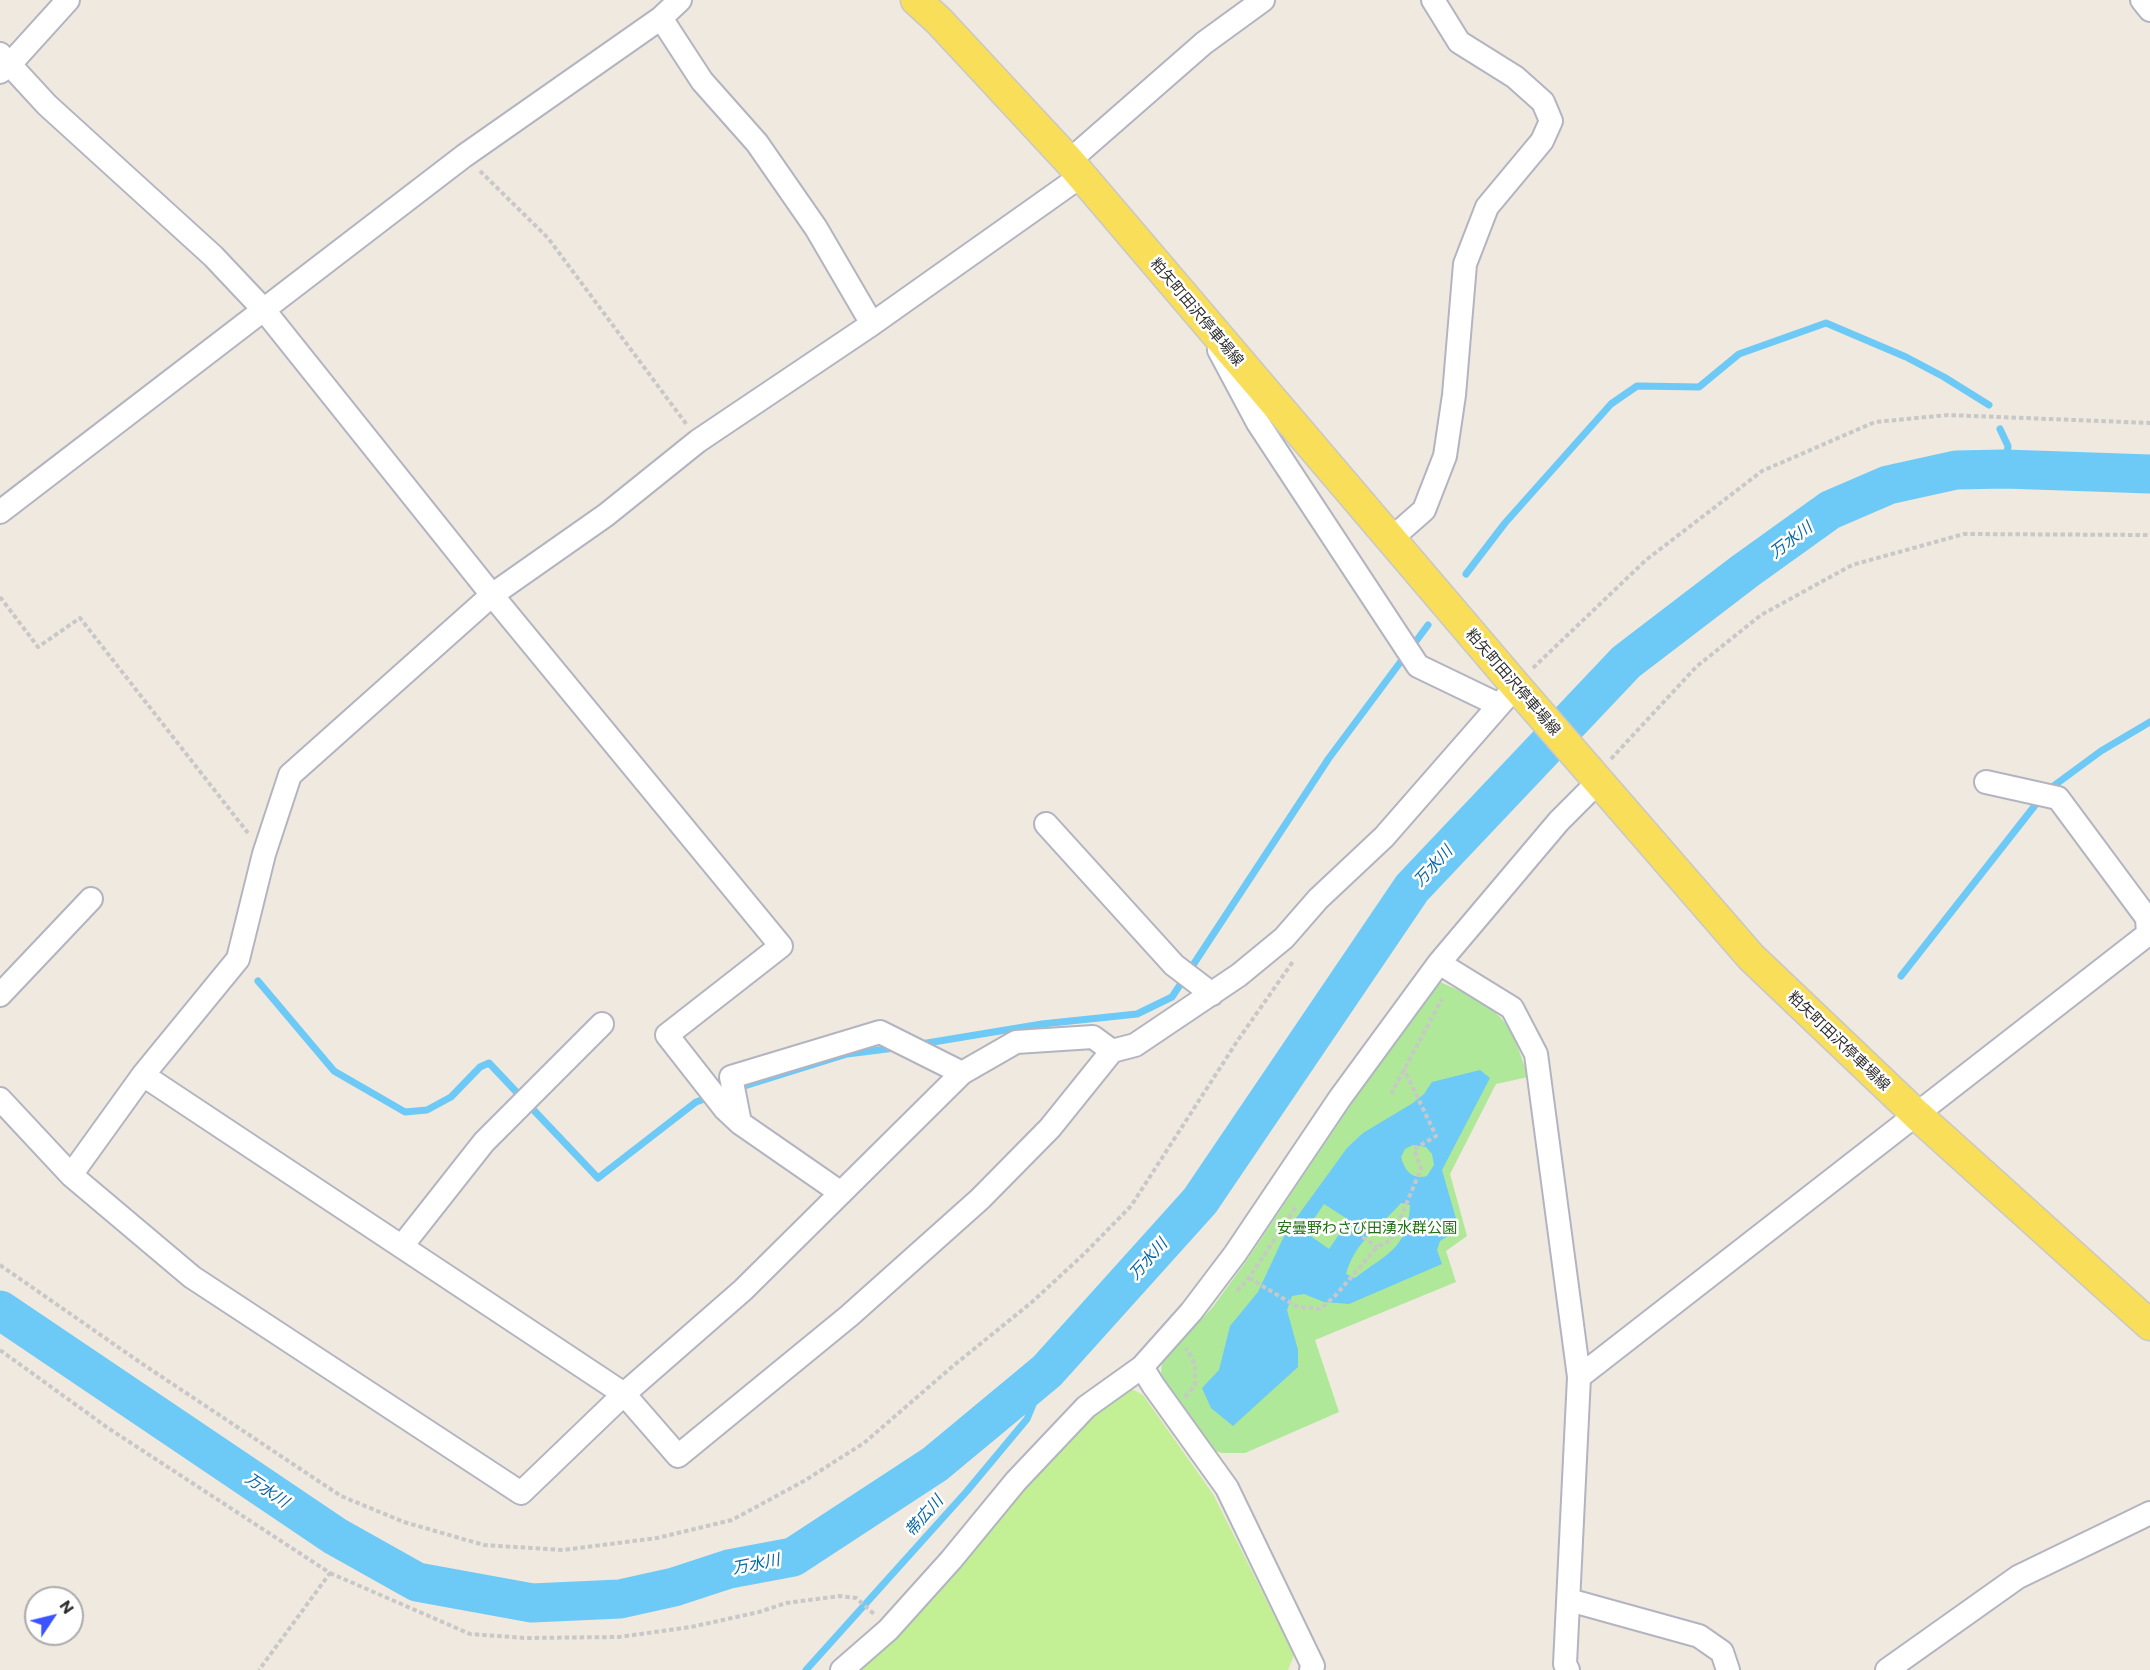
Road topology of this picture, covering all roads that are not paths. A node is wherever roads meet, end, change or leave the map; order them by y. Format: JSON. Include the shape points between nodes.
{"nodes":[{"id":1,"x":68,"y":0,"type":"edge"},
{"id":2,"x":680,"y":0,"type":"edge"},
{"id":3,"x":916,"y":0,"type":"edge"},
{"id":4,"x":1263,"y":0,"type":"edge"},
{"id":5,"x":1433,"y":0,"type":"edge"},
{"id":6,"x":2142,"y":0,"type":"edge"},
{"id":7,"x":2150,"y":10,"type":"edge"},
{"id":8,"x":661,"y":18,"type":"junction"},
{"id":9,"x":4,"y":63,"type":"edge"},
{"id":10,"x":1075,"y":168,"type":"junction"},
{"id":11,"x":264,"y":310,"type":"junction"},
{"id":12,"x":1206,"y":323,"type":"junction"},
{"id":13,"x":872,"y":324,"type":"junction"},
{"id":14,"x":0,"y":512,"type":"edge"},
{"id":15,"x":1390,"y":538,"type":"junction"},
{"id":16,"x":492,"y":595,"type":"junction"},
{"id":17,"x":1513,"y":695,"type":"junction"},
{"id":18,"x":1594,"y":776,"type":"junction"},
{"id":19,"x":1986,"y":782,"type":"dead end"},
{"id":20,"x":1046,"y":824,"type":"dead end"},
{"id":21,"x":91,"y":899,"type":"dead end"},
{"id":22,"x":1439,"y":963,"type":"junction"},
{"id":23,"x":1207,"y":990,"type":"junction"},
{"id":24,"x":0,"y":995,"type":"edge"},
{"id":25,"x":602,"y":1024,"type":"dead end"},
{"id":26,"x":1112,"y":1051,"type":"junction"},
{"id":27,"x":962,"y":1073,"type":"junction"},
{"id":28,"x":143,"y":1075,"type":"junction"},
{"id":29,"x":0,"y":1099,"type":"edge"},
{"id":30,"x":734,"y":1112,"type":"junction"},
{"id":31,"x":1917,"y":1115,"type":"junction"},
{"id":32,"x":71,"y":1175,"type":"junction"},
{"id":33,"x":841,"y":1193,"type":"junction"},
{"id":34,"x":402,"y":1246,"type":"junction"},
{"id":35,"x":2150,"y":1325,"type":"edge"},
{"id":36,"x":1142,"y":1366,"type":"junction"},
{"id":37,"x":1579,"y":1377,"type":"junction"},
{"id":38,"x":624,"y":1394,"type":"junction"},
{"id":39,"x":2150,"y":1513,"type":"edge"},
{"id":40,"x":1569,"y":1600,"type":"junction"},
{"id":41,"x":842,"y":1670,"type":"edge"},
{"id":42,"x":1311,"y":1670,"type":"edge"},
{"id":43,"x":1568,"y":1670,"type":"edge"},
{"id":44,"x":1728,"y":1670,"type":"edge"},
{"id":45,"x":1887,"y":1670,"type":"edge"}],
"edges":[{"from":1,"to":9,"type":"street"},
{"from":2,"to":8,"type":"street"},
{"from":3,"to":10,"type":"main road","name":"粕矢町田沢停車場線"},
{"from":4,"to":10,"type":"street","via":[[1204,43]]},
{"from":5,"to":15,"type":"street","via":[[1459,42],[1515,77],[1543,102],[1551,121],[1542,141],[1487,207],[1464,264],[1445,456],[1424,510]]},
{"from":6,"to":7,"type":"street"},
{"from":8,"to":11,"type":"street","via":[[464,156]]},
{"from":8,"to":13,"type":"street","via":[[702,81],[758,143],[816,228]]},
{"from":9,"to":11,"type":"street","via":[[213,256]]},
{"from":10,"to":12,"type":"main road","name":"粕矢町田沢停車場線"},
{"from":10,"to":13,"type":"street"},
{"from":11,"to":14,"type":"street"},
{"from":11,"to":16,"type":"street"},
{"from":12,"to":15,"type":"main road","name":"粕矢町田沢停車場線"},
{"from":12,"to":17,"type":"street","via":[[1258,423],[1418,666]]},
{"from":13,"to":16,"type":"street","via":[[698,441],[606,515]]},
{"from":15,"to":17,"type":"main road","name":"粕矢町田沢停車場線"},
{"from":16,"to":28,"type":"street","via":[[290,775],[237,958]]},
{"from":16,"to":30,"type":"street","via":[[781,946],[667,1035],[710,1089]]},
{"from":17,"to":18,"type":"main road","name":"粕矢町田沢停車場線"},
{"from":17,"to":23,"type":"street","via":[[1384,837],[1318,899],[1284,938],[1239,975]]},
{"from":18,"to":22,"type":"street"},
{"from":18,"to":31,"type":"main road","name":"粕矢町田沢停車場線","via":[[1751,957]]},
{"from":19,"to":31,"type":"street","via":[[2058,798],[2147,918],[2148,934]]},
{"from":20,"to":23,"type":"street","via":[[1174,965]]},
{"from":21,"to":24,"type":"street"},
{"from":22,"to":36,"type":"street","via":[[1340,1098],[1235,1254],[1191,1312]]},
{"from":22,"to":37,"type":"street","via":[[1512,1008],[1536,1054]]},
{"from":23,"to":26,"type":"street","via":[[1135,1045]]},
{"from":25,"to":34,"type":"street","via":[[484,1142]]},
{"from":26,"to":27,"type":"street","via":[[1093,1037],[1016,1042]]},
{"from":26,"to":38,"type":"street","via":[[1050,1128],[980,1199],[849,1316],[678,1456]]},
{"from":27,"to":30,"type":"street","via":[[880,1032],[731,1077]]},
{"from":27,"to":33,"type":"street"},
{"from":28,"to":32,"type":"street"},
{"from":28,"to":34,"type":"street"},
{"from":29,"to":32,"type":"street"},
{"from":30,"to":33,"type":"street"},
{"from":31,"to":35,"type":"main road","name":"粕矢町田沢停車場線"},
{"from":31,"to":37,"type":"street"},
{"from":32,"to":38,"type":"street","via":[[192,1277],[521,1493]]},
{"from":33,"to":38,"type":"street","via":[[742,1290]]},
{"from":34,"to":38,"type":"street"},
{"from":36,"to":41,"type":"street","via":[[1086,1407],[1016,1481],[888,1630]]},
{"from":36,"to":42,"type":"street","via":[[1227,1488],[1313,1666]]},
{"from":37,"to":40,"type":"street"},
{"from":39,"to":45,"type":"street","via":[[2018,1577]]},
{"from":40,"to":43,"type":"street","via":[[1565,1664]]},
{"from":40,"to":44,"type":"street","via":[[1699,1636],[1722,1652]]}]}
